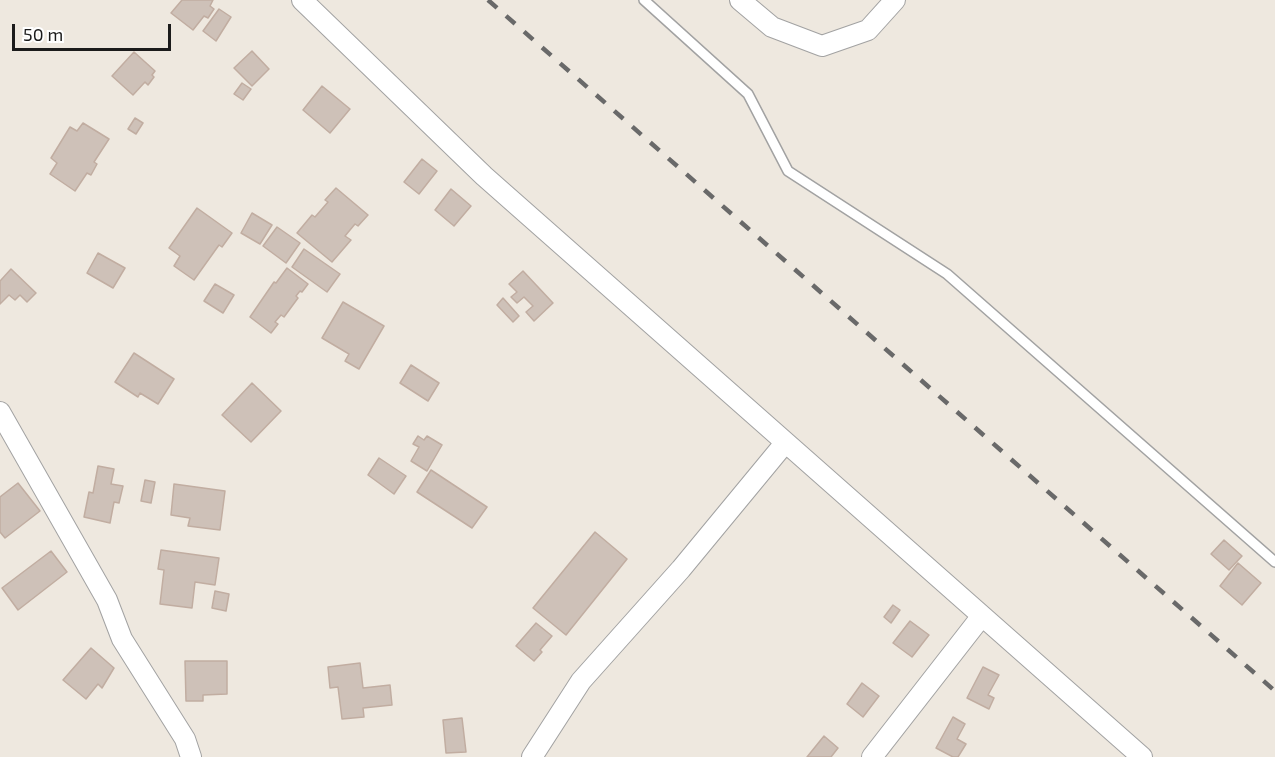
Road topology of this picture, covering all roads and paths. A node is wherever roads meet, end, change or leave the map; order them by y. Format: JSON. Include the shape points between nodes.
{"nodes":[{"id":1,"x":302,"y":0,"type":"edge"},
{"id":2,"x":644,"y":0,"type":"edge"},
{"id":3,"x":740,"y":0,"type":"edge"},
{"id":4,"x":895,"y":0,"type":"edge"},
{"id":5,"x":0,"y":412,"type":"edge"},
{"id":6,"x":7,"y":440,"type":"edge"},
{"id":7,"x":785,"y":443,"type":"junction"},
{"id":8,"x":1275,"y":562,"type":"edge"},
{"id":9,"x":981,"y":617,"type":"junction"},
{"id":10,"x":191,"y":757,"type":"edge"},
{"id":11,"x":532,"y":757,"type":"edge"},
{"id":12,"x":872,"y":757,"type":"edge"},
{"id":13,"x":1142,"y":757,"type":"edge"}],
"edges":[{"from":1,"to":7,"type":"street","via":[[484,176]]},
{"from":2,"to":8,"type":"lane","via":[[748,94],[788,171],[947,274]]},
{"from":3,"to":4,"type":"street","via":[[772,27],[822,46],[868,30]]},
{"from":5,"to":6,"type":"street"},
{"from":6,"to":10,"type":"street","via":[[107,600],[122,639],[185,739]]},
{"from":7,"to":9,"type":"street"},
{"from":7,"to":11,"type":"street","via":[[681,569],[581,681]]},
{"from":9,"to":12,"type":"street"},
{"from":9,"to":13,"type":"street"}]}
